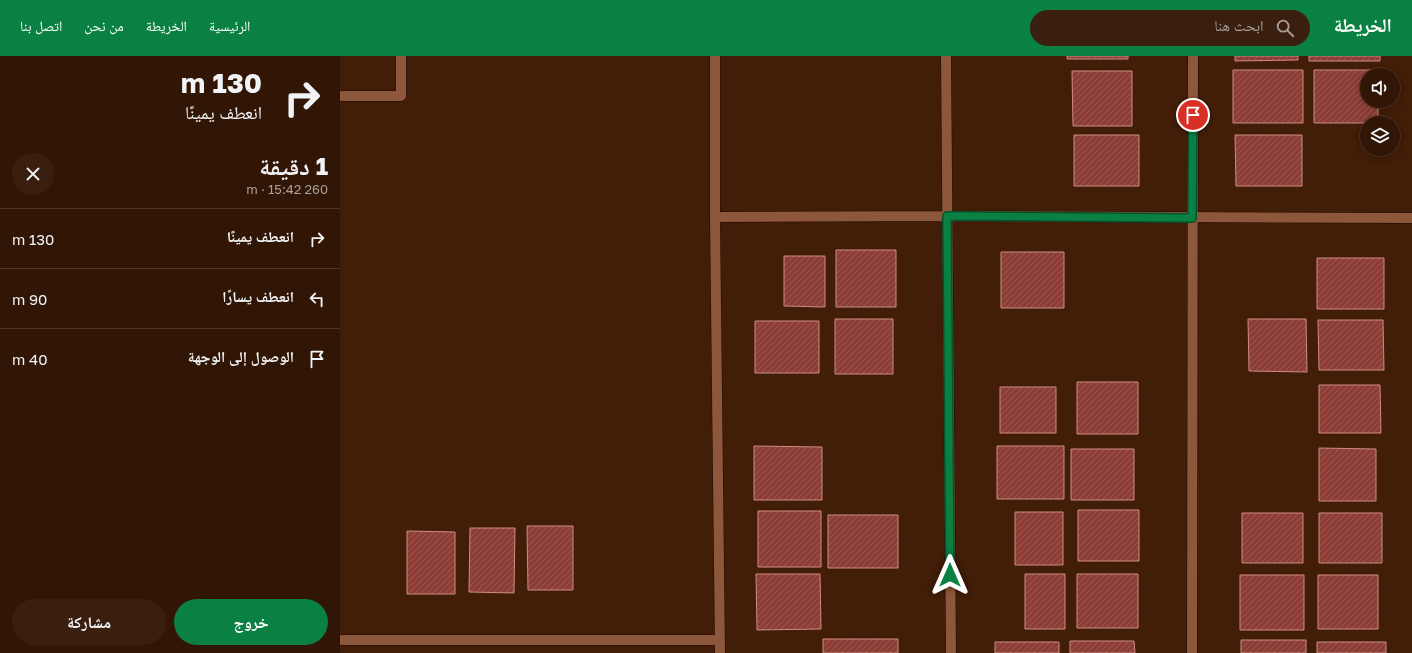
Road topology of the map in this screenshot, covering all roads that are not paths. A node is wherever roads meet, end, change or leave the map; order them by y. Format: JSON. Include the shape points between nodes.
{"nodes":[{"id":1,"x":401,"y":56,"type":"edge"},
{"id":2,"x":715,"y":56,"type":"edge"},
{"id":3,"x":946,"y":56,"type":"edge"},
{"id":4,"x":1193,"y":56,"type":"edge"},
{"id":5,"x":340,"y":96,"type":"edge"},
{"id":6,"x":947,"y":216,"type":"junction"},
{"id":7,"x":715,"y":217,"type":"junction"},
{"id":8,"x":1192,"y":218,"type":"junction"},
{"id":9,"x":1412,"y":218,"type":"edge"},
{"id":10,"x":340,"y":640,"type":"edge"},
{"id":11,"x":720,"y":640,"type":"junction"},
{"id":12,"x":720,"y":653,"type":"edge"},
{"id":13,"x":951,"y":653,"type":"edge"},
{"id":14,"x":1192,"y":653,"type":"edge"}],
"edges":[{"from":1,"to":5,"type":"street","via":[[401,96]]},
{"from":2,"to":7,"type":"street"},
{"from":3,"to":6,"type":"street"},
{"from":4,"to":8,"type":"street"},
{"from":6,"to":7,"type":"street"},
{"from":6,"to":8,"type":"street"},
{"from":6,"to":13,"type":"street"},
{"from":7,"to":11,"type":"street"},
{"from":8,"to":9,"type":"street"},
{"from":8,"to":14,"type":"street"},
{"from":10,"to":11,"type":"street"},
{"from":11,"to":12,"type":"street"}]}
